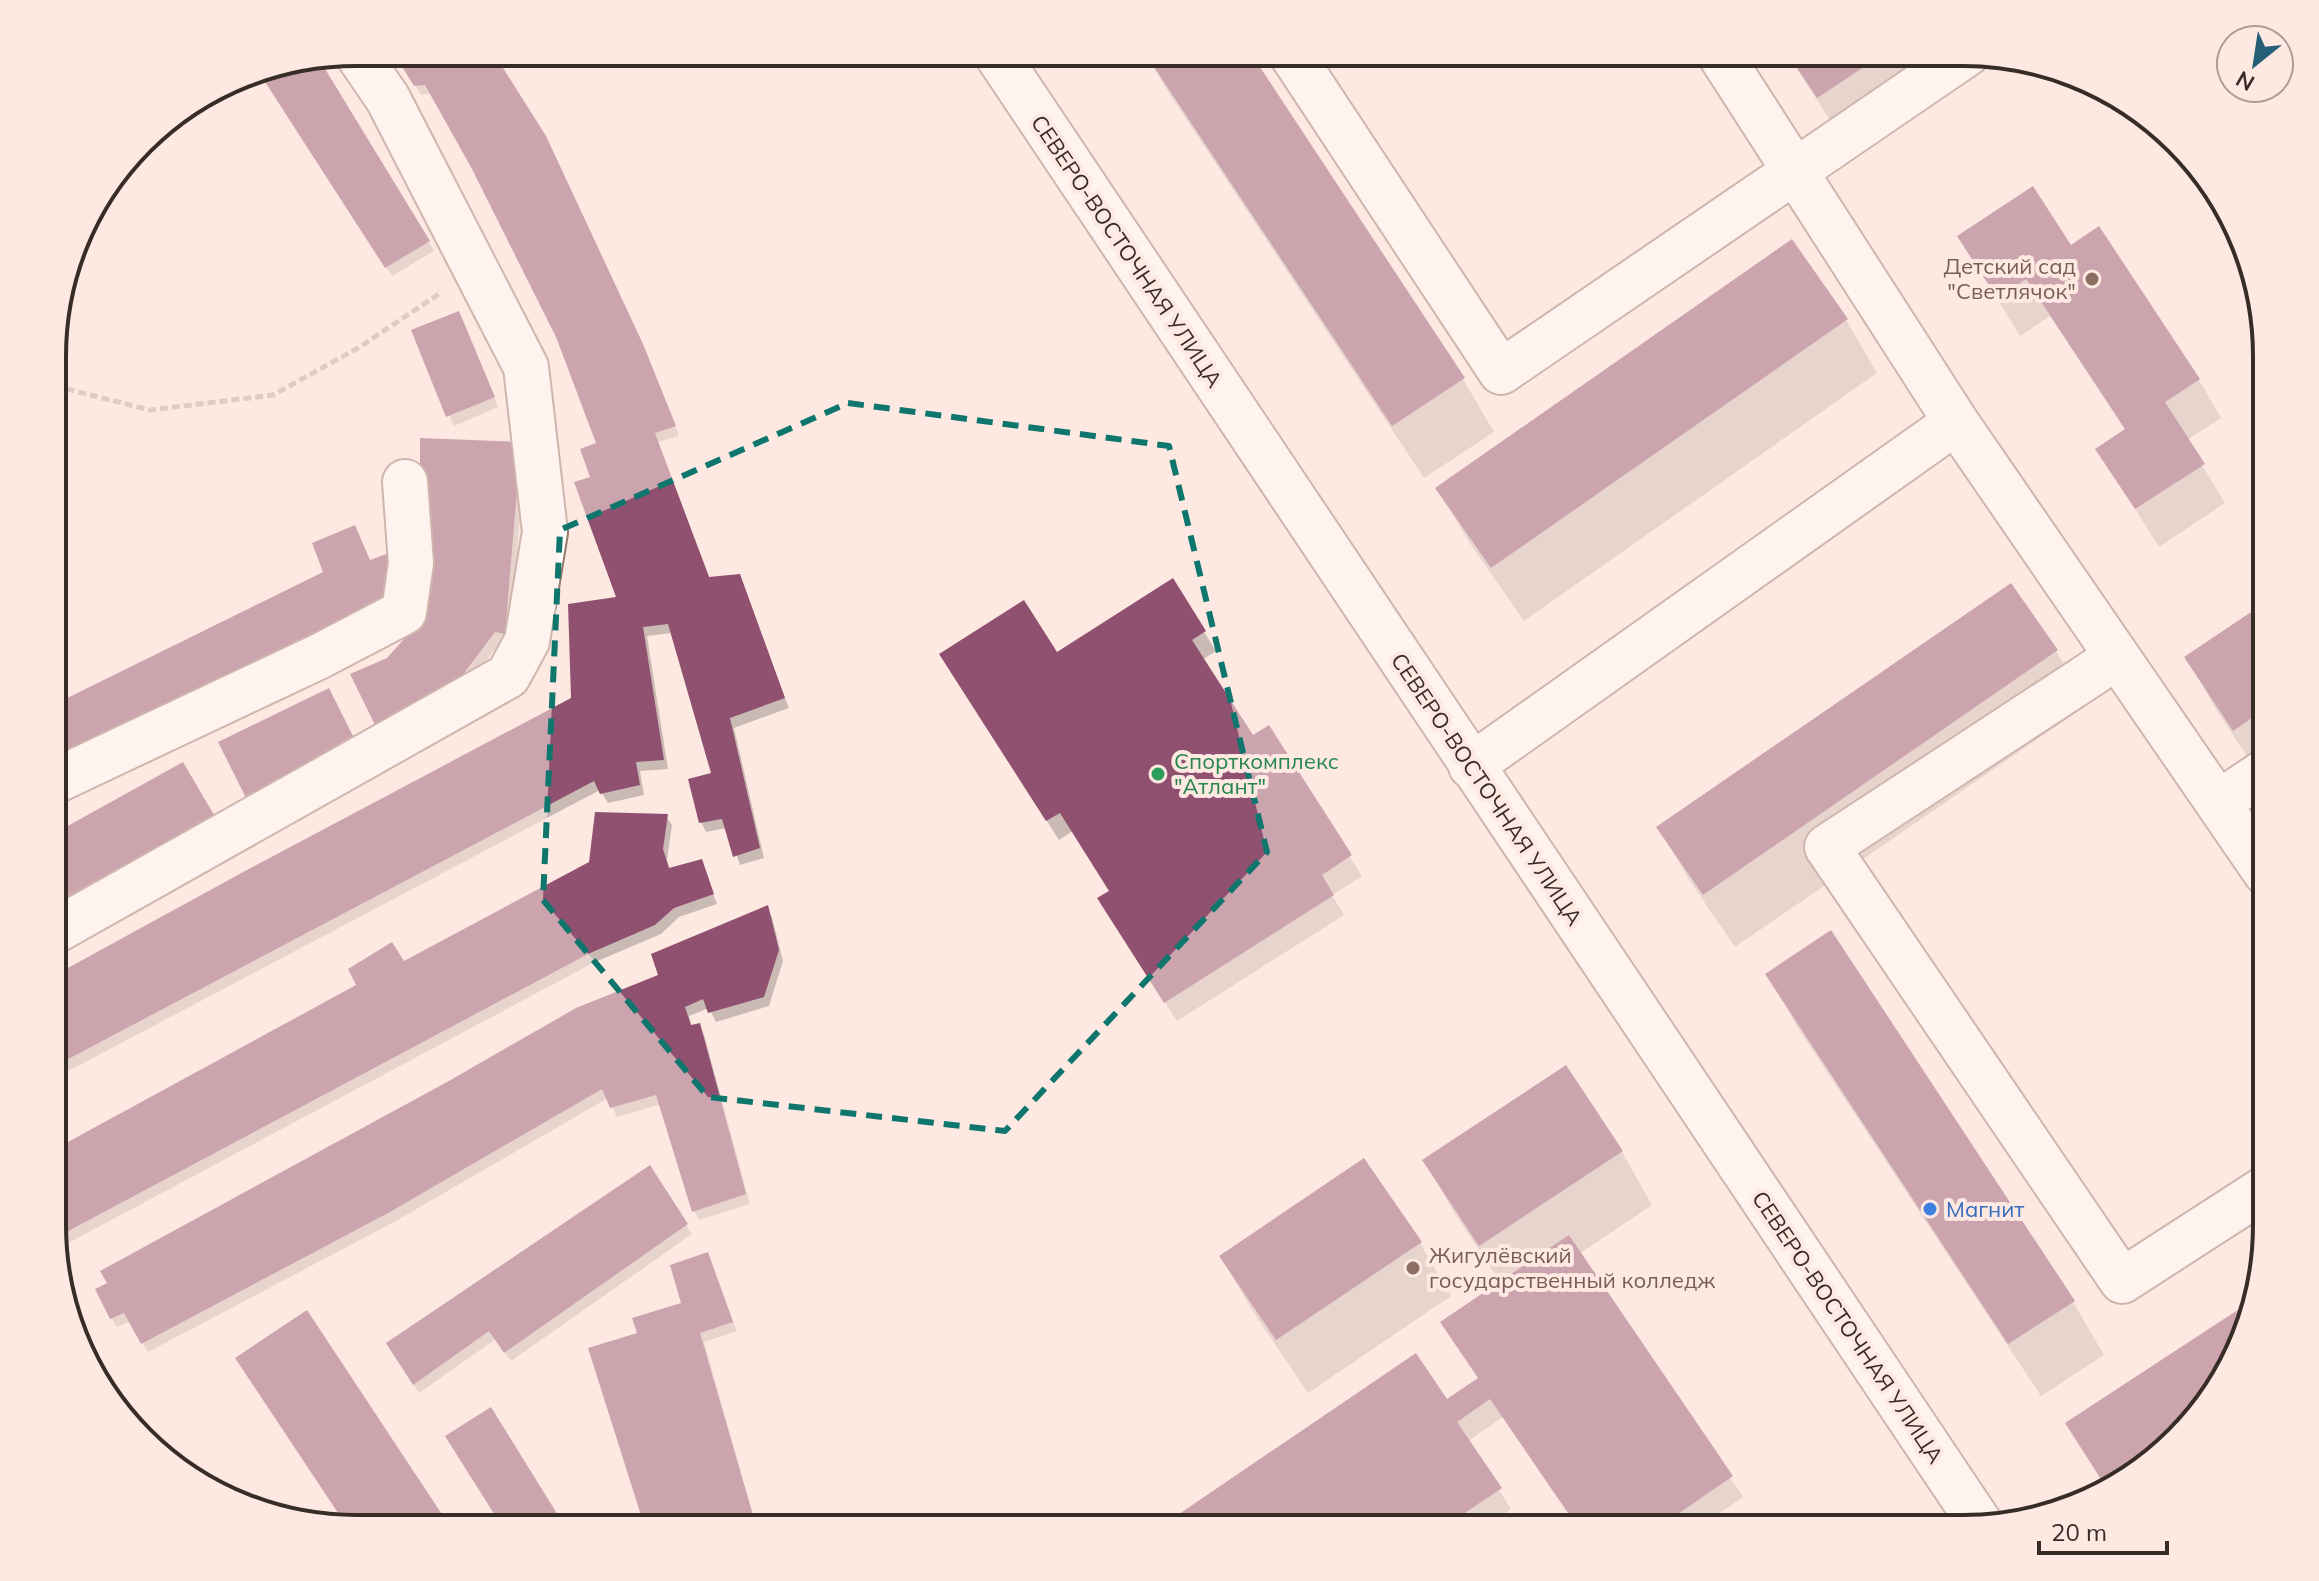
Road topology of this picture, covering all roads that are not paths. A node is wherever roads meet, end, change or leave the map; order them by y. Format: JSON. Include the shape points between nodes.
{"nodes":[{"id":1,"x":366,"y":66,"type":"edge"},
{"id":2,"x":1004,"y":66,"type":"edge"},
{"id":3,"x":1299,"y":66,"type":"edge"},
{"id":4,"x":1727,"y":66,"type":"edge"},
{"id":5,"x":1949,"y":66,"type":"edge"},
{"id":6,"x":1795,"y":171,"type":"junction"},
{"id":7,"x":1956,"y":422,"type":"junction"},
{"id":8,"x":405,"y":482,"type":"dead end"},
{"id":9,"x":2117,"y":657,"type":"junction"},
{"id":10,"x":1471,"y":766,"type":"junction"},
{"id":11,"x":66,"y":776,"type":"edge"},
{"id":12,"x":2253,"y":780,"type":"edge"},
{"id":13,"x":2218,"y":803,"type":"junction"},
{"id":14,"x":2253,"y":854,"type":"edge"},
{"id":15,"x":66,"y":925,"type":"edge"},
{"id":16,"x":2253,"y":1196,"type":"edge"},
{"id":17,"x":1974,"y":1514,"type":"edge"}],
"edges":[{"from":1,"to":15,"type":"lane","via":[[388,99],[526,367],[545,532],[527,641],[508,676]]},
{"from":2,"to":10,"type":"lane","name":"СЕВЕРО-ВОСТОЧНАЯ УЛИЦА"},
{"from":3,"to":6,"type":"lane","via":[[1501,372]]},
{"from":4,"to":6,"type":"lane"},
{"from":5,"to":6,"type":"lane"},
{"from":6,"to":7,"type":"lane"},
{"from":7,"to":9,"type":"lane"},
{"from":7,"to":10,"type":"lane"},
{"from":8,"to":11,"type":"lane","via":[[411,563],[404,612]]},
{"from":9,"to":13,"type":"lane"},
{"from":9,"to":16,"type":"lane","via":[[1827,847],[2122,1281]]},
{"from":10,"to":17,"type":"lane","name":"СЕВЕРО-ВОСТОЧНАЯ УЛИЦА"},
{"from":12,"to":13,"type":"lane"},
{"from":13,"to":14,"type":"lane"}]}
